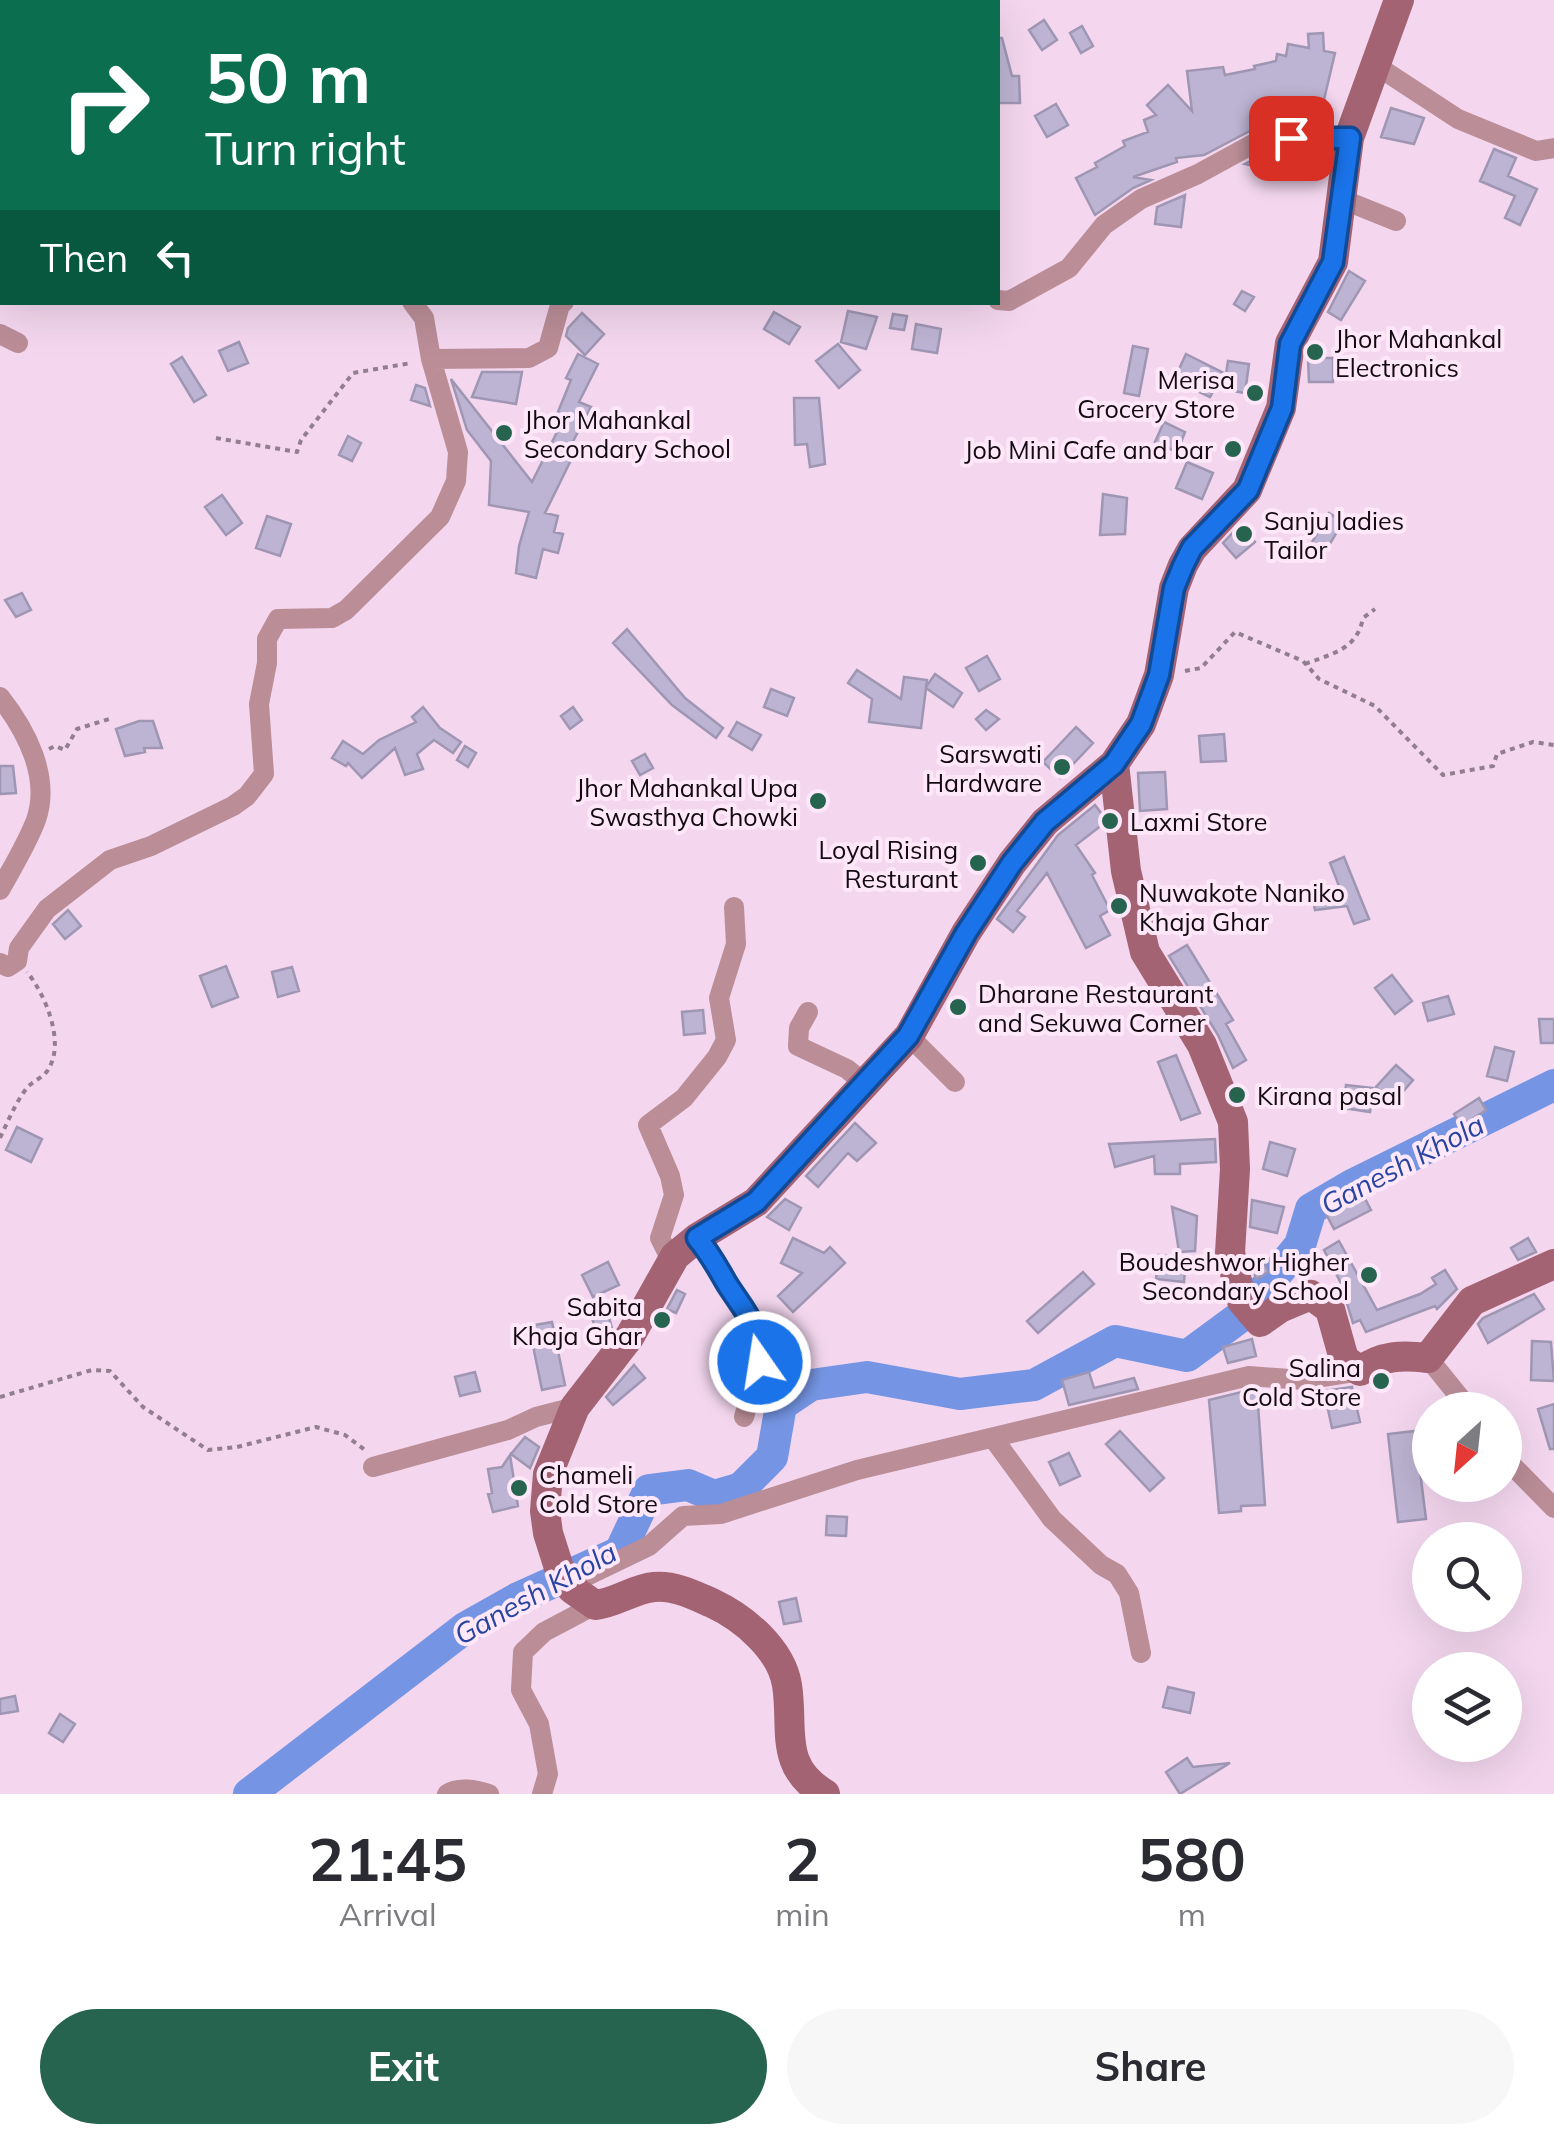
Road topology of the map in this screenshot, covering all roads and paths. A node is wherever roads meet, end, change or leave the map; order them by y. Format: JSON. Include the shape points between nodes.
{"nodes":[{"id":1,"x":1399,"y":0,"type":"edge"},
{"id":2,"x":1377,"y":66,"type":"junction"},
{"id":3,"x":1350,"y":138,"type":"junction"},
{"id":4,"x":1554,"y":148,"type":"edge"},
{"id":5,"x":1339,"y":198,"type":"junction"},
{"id":6,"x":1396,"y":221,"type":"dead end"},
{"id":7,"x":1000,"y":300,"type":"edge"},
{"id":8,"x":414,"y":305,"type":"edge"},
{"id":9,"x":560,"y":305,"type":"edge"},
{"id":10,"x":431,"y":359,"type":"junction"},
{"id":11,"x":216,"y":438,"type":"dead end"},
{"id":12,"x":1374,"y":608,"type":"dead end"},
{"id":13,"x":1305,"y":664,"type":"junction"},
{"id":14,"x":1159,"y":675,"type":"junction"},
{"id":15,"x":0,"y":697,"type":"edge"},
{"id":16,"x":109,"y":718,"type":"dead end"},
{"id":17,"x":1554,"y":745,"type":"edge"},
{"id":18,"x":34,"y":752,"type":"junction"},
{"id":19,"x":1114,"y":764,"type":"junction"},
{"id":20,"x":0,"y":890,"type":"edge"},
{"id":21,"x":734,"y":906,"type":"dead end"},
{"id":22,"x":9,"y":962,"type":"edge"},
{"id":23,"x":808,"y":1012,"type":"dead end"},
{"id":24,"x":908,"y":1036,"type":"junction"},
{"id":25,"x":955,"y":1082,"type":"dead end"},
{"id":26,"x":864,"y":1083,"type":"junction"},
{"id":27,"x":0,"y":1138,"type":"edge"},
{"id":28,"x":686,"y":1247,"type":"junction"},
{"id":29,"x":1554,"y":1264,"type":"edge"},
{"id":30,"x":1428,"y":1358,"type":"junction"},
{"id":31,"x":1360,"y":1371,"type":"junction"},
{"id":32,"x":1455,"y":1392,"type":"edge"},
{"id":33,"x":0,"y":1396,"type":"edge"},
{"id":34,"x":575,"y":1407,"type":"junction"},
{"id":35,"x":744,"y":1416,"type":"dead end"},
{"id":36,"x":993,"y":1438,"type":"junction"},
{"id":37,"x":373,"y":1467,"type":"joint"},
{"id":38,"x":1522,"y":1475,"type":"edge"},
{"id":39,"x":1554,"y":1508,"type":"edge"},
{"id":40,"x":564,"y":1578,"type":"junction"},
{"id":41,"x":595,"y":1605,"type":"junction"},
{"id":42,"x":1141,"y":1653,"type":"dead end"},
{"id":43,"x":448,"y":1794,"type":"edge"},
{"id":44,"x":489,"y":1794,"type":"edge"},
{"id":45,"x":542,"y":1794,"type":"edge"},
{"id":46,"x":825,"y":1794,"type":"edge"}],
"edges":[{"from":1,"to":2,"type":"street"},
{"from":2,"to":3,"type":"street"},
{"from":2,"to":4,"type":"street","via":[[1458,119],[1536,151]]},
{"from":3,"to":5,"type":"street"},
{"from":3,"to":7,"type":"street","via":[[1262,139],[1141,199],[1104,224],[1069,268]]},
{"from":5,"to":6,"type":"street"},
{"from":5,"to":14,"type":"street","via":[[1333,262],[1290,344],[1282,408],[1261,464],[1248,490],[1183,566]]},
{"from":8,"to":10,"type":"street","via":[[424,318]]},
{"from":9,"to":10,"type":"street","via":[[548,348],[529,358]]},
{"from":10,"to":11,"type":"path","via":[[353,374],[297,452]]},
{"from":10,"to":22,"type":"street","via":[[458,452],[456,482],[440,516],[346,610],[332,618],[278,619],[269,630],[259,704],[264,774],[232,806],[110,860],[47,909]]},
{"from":12,"to":13,"type":"path","via":[[1347,647]]},
{"from":13,"to":14,"type":"path","via":[[1236,632],[1201,668]]},
{"from":13,"to":17,"type":"path","via":[[1320,679],[1375,706],[1443,775],[1493,766],[1497,754],[1533,742]]},
{"from":14,"to":19,"type":"street","via":[[1141,724]]},
{"from":15,"to":18,"type":"street"},
{"from":16,"to":18,"type":"path","via":[[77,728],[64,750]]},
{"from":18,"to":20,"type":"street","via":[[40,801],[35,822]]},
{"from":19,"to":24,"type":"street","via":[[1045,822],[1012,863]]},
{"from":19,"to":31,"type":"street","via":[[1126,871],[1145,952],[1202,1045],[1233,1122],[1230,1254],[1251,1312],[1311,1295],[1330,1310],[1344,1359]]},
{"from":21,"to":28,"type":"street","via":[[736,944],[718,998],[726,1040],[684,1098],[648,1125],[674,1196],[660,1238],[666,1250]]},
{"from":22,"to":27,"type":"path","via":[[41,992],[53,1029],[52,1059],[49,1071],[28,1086]]},
{"from":23,"to":26,"type":"street","via":[[798,1046]]},
{"from":24,"to":25,"type":"street"},
{"from":24,"to":26,"type":"street"},
{"from":26,"to":28,"type":"street","via":[[756,1202]]},
{"from":28,"to":34,"type":"street"},
{"from":28,"to":35,"type":"street","via":[[715,1259],[757,1333],[760,1362]]},
{"from":29,"to":30,"type":"street","via":[[1472,1301]]},
{"from":30,"to":31,"type":"street","via":[[1400,1355]]},
{"from":30,"to":32,"type":"street"},
{"from":31,"to":36,"type":"street","via":[[1303,1380],[1249,1376]]},
{"from":33,"to":37,"type":"path","via":[[110,1371],[142,1407],[208,1450],[316,1427],[345,1435],[366,1450]]},
{"from":34,"to":37,"type":"street"},
{"from":34,"to":40,"type":"street","via":[[545,1497],[548,1532]]},
{"from":36,"to":40,"type":"street","via":[[857,1470],[721,1514],[683,1516],[649,1546]]},
{"from":36,"to":42,"type":"street","via":[[1052,1519],[1116,1574],[1129,1593]]},
{"from":38,"to":39,"type":"street"},
{"from":40,"to":41,"type":"street"},
{"from":41,"to":45,"type":"street","via":[[544,1632],[523,1652],[520,1690],[539,1724],[548,1774]]},
{"from":41,"to":46,"type":"street","via":[[652,1587],[674,1588],[721,1607],[753,1632],[784,1674],[795,1761],[805,1780]]},
{"from":43,"to":44,"type":"street"}]}
